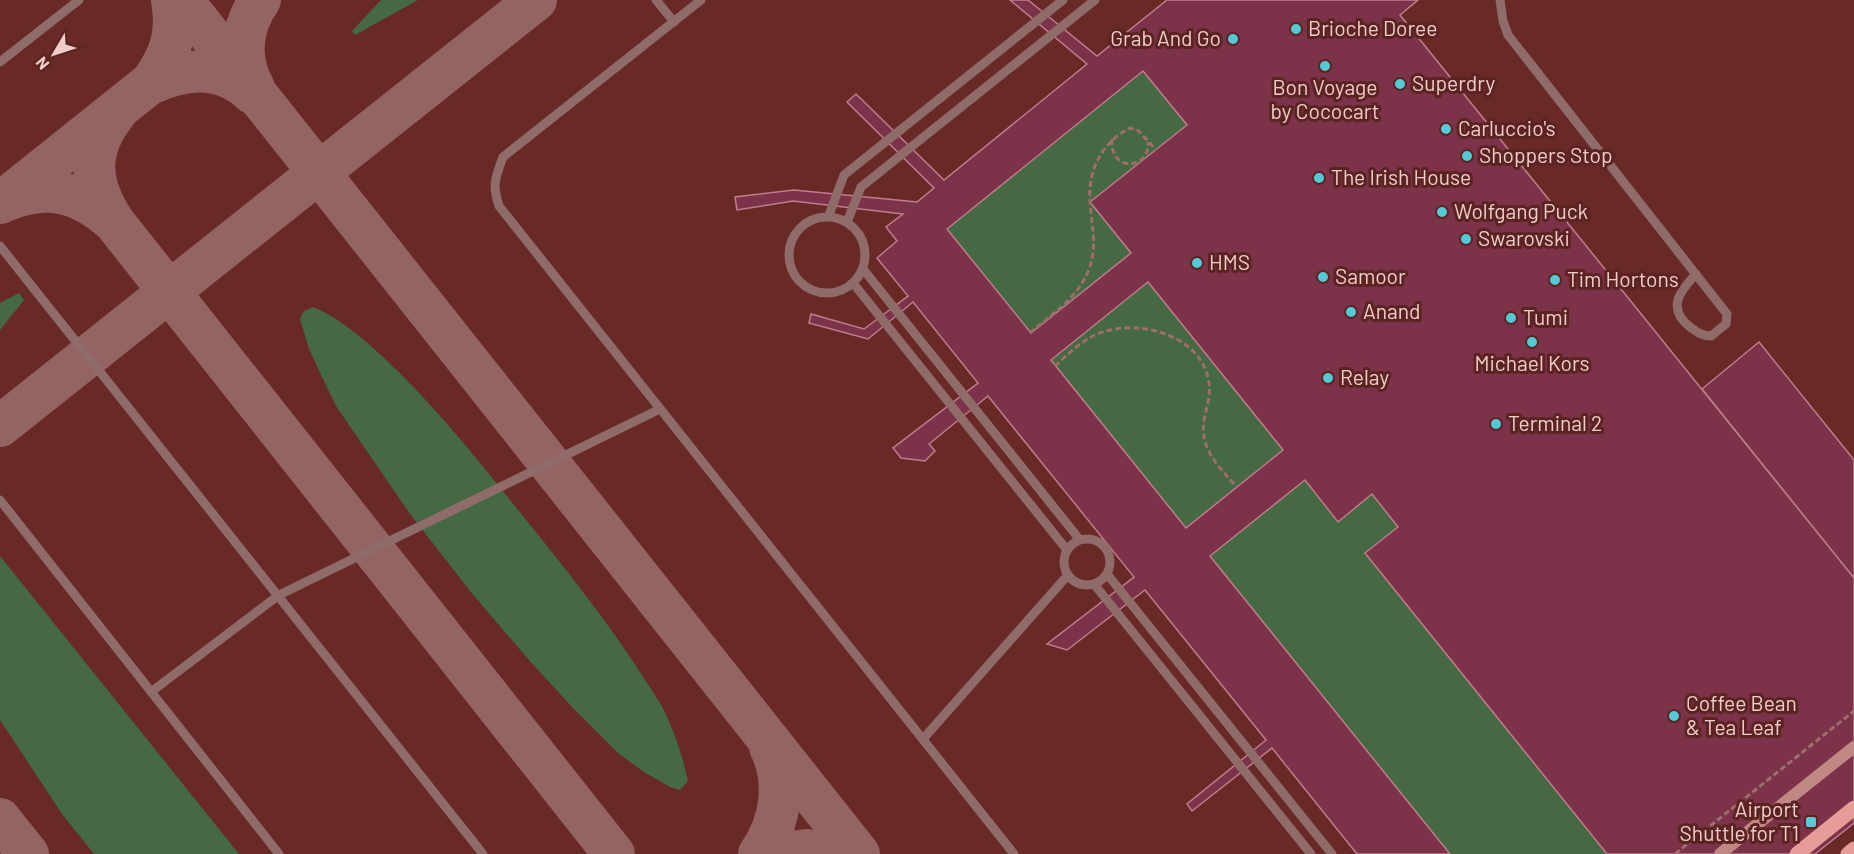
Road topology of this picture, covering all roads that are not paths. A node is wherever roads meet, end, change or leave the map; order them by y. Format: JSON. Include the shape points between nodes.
{"nodes":[{"id":1,"x":80,"y":0,"type":"edge"},
{"id":2,"x":656,"y":0,"type":"edge"},
{"id":3,"x":701,"y":0,"type":"edge"},
{"id":4,"x":1063,"y":0,"type":"edge"},
{"id":5,"x":1095,"y":0,"type":"edge"},
{"id":6,"x":1500,"y":0,"type":"edge"},
{"id":7,"x":674,"y":22,"type":"junction"},
{"id":8,"x":0,"y":62,"type":"edge"},
{"id":9,"x":829,"y":215,"type":"junction"},
{"id":10,"x":847,"y":222,"type":"junction"},
{"id":11,"x":0,"y":246,"type":"edge"},
{"id":12,"x":863,"y":269,"type":"junction"},
{"id":13,"x":1696,"y":274,"type":"junction"},
{"id":14,"x":853,"y":283,"type":"junction"},
{"id":15,"x":660,"y":409,"type":"junction"},
{"id":16,"x":0,"y":500,"type":"edge"},
{"id":17,"x":1080,"y":540,"type":"junction"},
{"id":18,"x":1066,"y":550,"type":"junction"},
{"id":19,"x":1107,"y":574,"type":"junction"},
{"id":20,"x":1068,"y":575,"type":"junction"},
{"id":21,"x":1094,"y":584,"type":"junction"},
{"id":22,"x":279,"y":595,"type":"junction"},
{"id":23,"x":151,"y":692,"type":"junction"},
{"id":24,"x":923,"y":740,"type":"junction"},
{"id":25,"x":1854,"y":747,"type":"edge"},
{"id":26,"x":1854,"y":808,"type":"edge"},
{"id":27,"x":1854,"y":849,"type":"edge"},
{"id":28,"x":279,"y":854,"type":"edge"},
{"id":29,"x":483,"y":854,"type":"edge"},
{"id":30,"x":1014,"y":854,"type":"edge"},
{"id":31,"x":1311,"y":854,"type":"edge"},
{"id":32,"x":1332,"y":854,"type":"edge"},
{"id":33,"x":1720,"y":854,"type":"edge"},
{"id":34,"x":1797,"y":854,"type":"edge"},
{"id":35,"x":1848,"y":854,"type":"edge"}],
"edges":[{"from":1,"to":8,"type":"lane"},
{"from":2,"to":7,"type":"lane"},
{"from":3,"to":7,"type":"lane"},
{"from":4,"to":9,"type":"lane","via":[[844,175]]},
{"from":5,"to":10,"type":"lane","via":[[861,187]]},
{"from":6,"to":13,"type":"lane","via":[[1508,35]]},
{"from":7,"to":15,"type":"lane","via":[[503,157],[494,190],[499,206]]},
{"from":9,"to":10,"type":"lane"},
{"from":9,"to":14,"type":"lane","via":[[812,219],[798,230],[790,245],[789,263],[804,285],[822,293],[841,291]]},
{"from":10,"to":12,"type":"lane","via":[[864,244]]},
{"from":11,"to":22,"type":"lane"},
{"from":12,"to":14,"type":"lane"},
{"from":12,"to":17,"type":"lane"},
{"from":13,"to":13,"type":"lane","via":[[1728,314],[1726,324],[1711,336],[1700,335],[1684,322],[1678,310],[1682,289]]},
{"from":14,"to":18,"type":"lane"},
{"from":15,"to":22,"type":"lane"},
{"from":15,"to":24,"type":"lane"},
{"from":16,"to":23,"type":"lane"},
{"from":17,"to":18,"type":"lane"},
{"from":17,"to":19,"type":"lane","via":[[1093,539],[1106,548],[1111,563]]},
{"from":18,"to":20,"type":"lane","via":[[1063,564]]},
{"from":19,"to":21,"type":"lane"},
{"from":19,"to":32,"type":"lane"},
{"from":20,"to":21,"type":"lane","via":[[1083,585]]},
{"from":20,"to":24,"type":"lane"},
{"from":21,"to":31,"type":"lane"},
{"from":22,"to":23,"type":"lane"},
{"from":22,"to":29,"type":"lane"},
{"from":23,"to":28,"type":"lane"},
{"from":24,"to":30,"type":"lane"},
{"from":25,"to":33,"type":"main road"},
{"from":26,"to":34,"type":"main road"},
{"from":27,"to":35,"type":"main road"}]}
